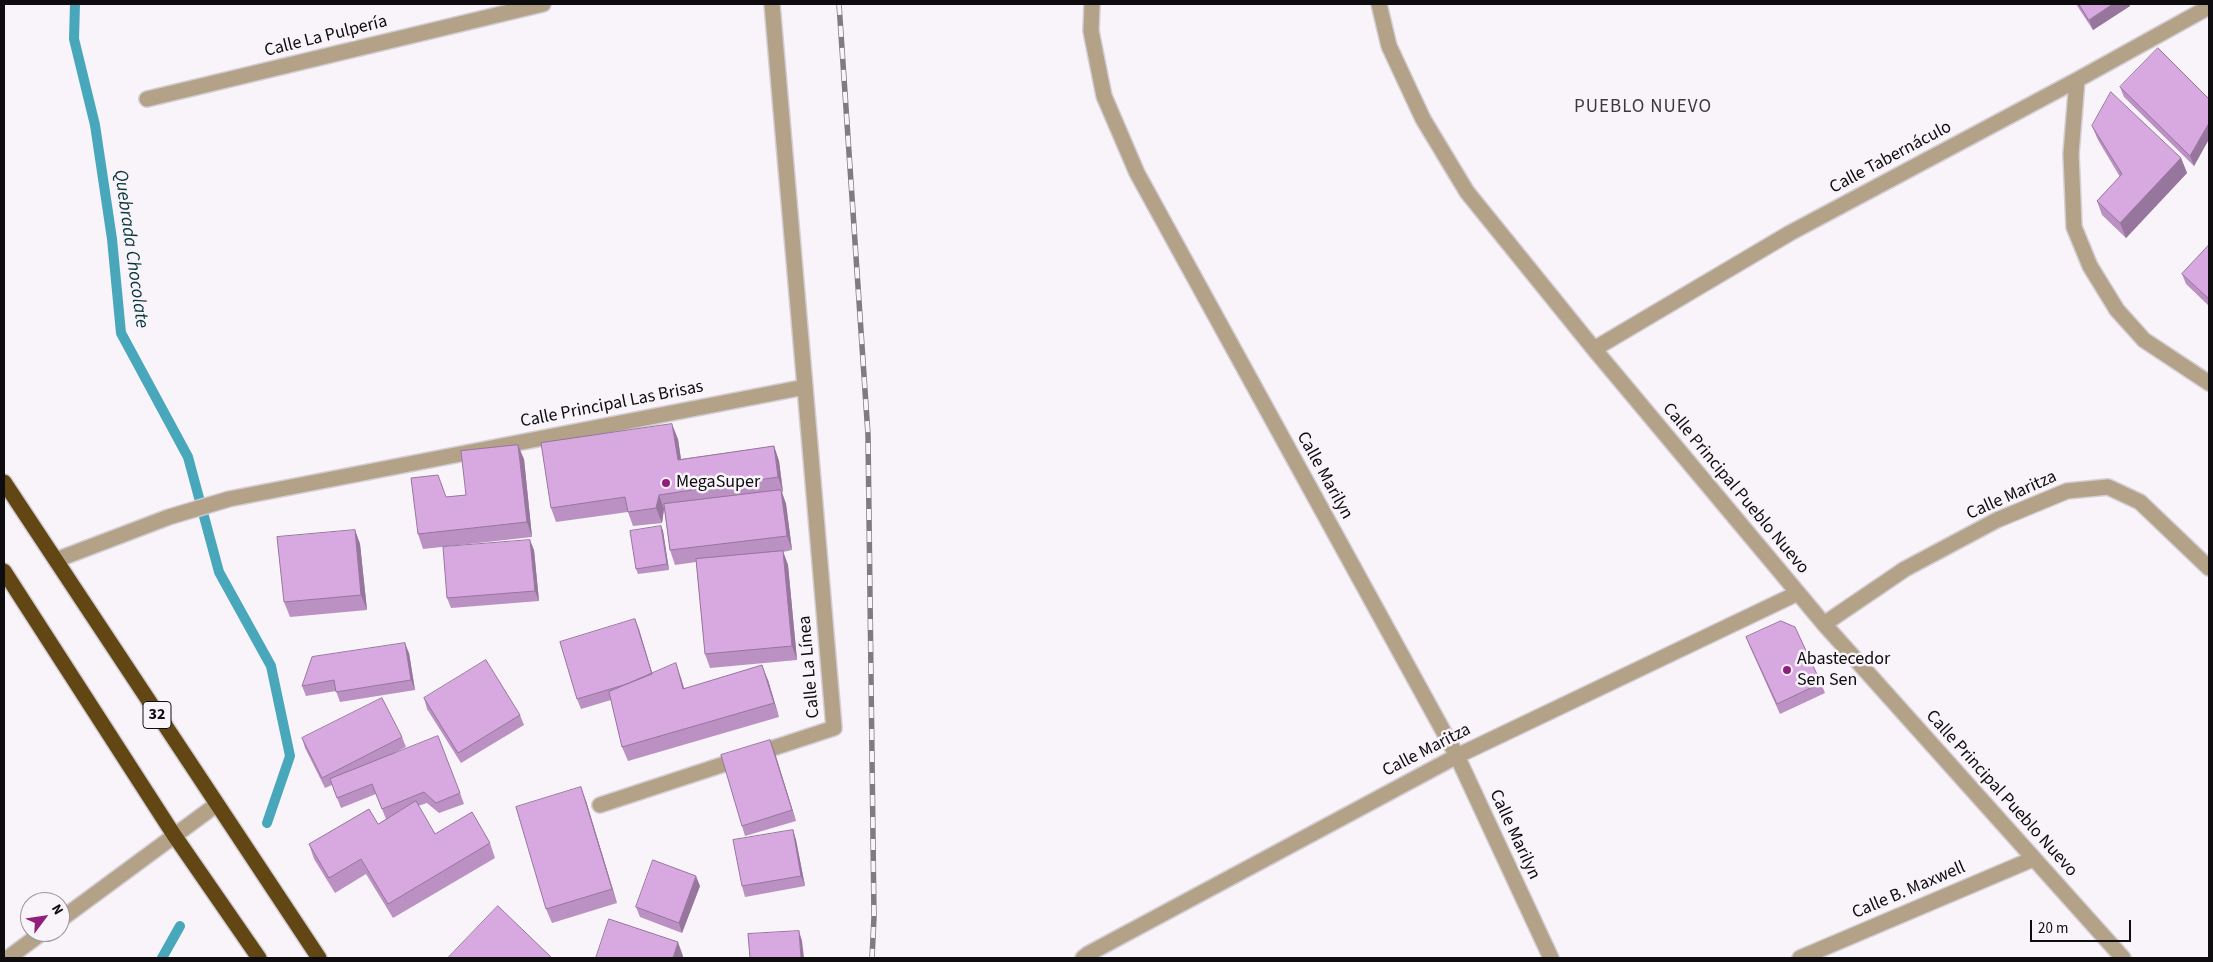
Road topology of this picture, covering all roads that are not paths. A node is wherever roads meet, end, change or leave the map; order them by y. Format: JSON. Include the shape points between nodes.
{"nodes":[{"id":1,"x":543,"y":4,"type":"edge"},
{"id":2,"x":772,"y":4,"type":"edge"},
{"id":3,"x":1092,"y":4,"type":"edge"},
{"id":4,"x":1379,"y":4,"type":"edge"},
{"id":5,"x":2209,"y":7,"type":"edge"},
{"id":6,"x":2077,"y":80,"type":"junction"},
{"id":7,"x":147,"y":99,"type":"dead end"},
{"id":8,"x":1594,"y":349,"type":"junction"},
{"id":9,"x":2209,"y":383,"type":"edge"},
{"id":10,"x":805,"y":386,"type":"junction"},
{"id":11,"x":4,"y":482,"type":"edge"},
{"id":12,"x":56,"y":560,"type":"junction"},
{"id":13,"x":2209,"y":568,"type":"edge"},
{"id":14,"x":4,"y":571,"type":"edge"},
{"id":15,"x":1798,"y":593,"type":"junction"},
{"id":16,"x":1824,"y":624,"type":"junction"},
{"id":17,"x":1457,"y":756,"type":"junction"},
{"id":18,"x":216,"y":805,"type":"junction"},
{"id":19,"x":600,"y":805,"type":"dead end"},
{"id":20,"x":174,"y":834,"type":"junction"},
{"id":21,"x":2033,"y":859,"type":"junction"},
{"id":22,"x":70,"y":912,"type":"edge"},
{"id":23,"x":30,"y":942,"type":"edge"},
{"id":24,"x":8,"y":958,"type":"edge"},
{"id":25,"x":259,"y":958,"type":"edge"},
{"id":26,"x":319,"y":958,"type":"edge"},
{"id":27,"x":1083,"y":958,"type":"edge"},
{"id":28,"x":1551,"y":958,"type":"edge"},
{"id":29,"x":1800,"y":958,"type":"edge"},
{"id":30,"x":2123,"y":958,"type":"edge"}],
"edges":[{"from":1,"to":7,"type":"street","name":"Calle La Pulpería"},
{"from":2,"to":10,"type":"street"},
{"from":3,"to":17,"type":"street","name":"Calle Marilyn","via":[[1092,31],[1104,96],[1137,173]]},
{"from":4,"to":8,"type":"street","name":"Calle Principal Pueblo Nuevo","via":[[1389,46],[1423,119],[1458,176]]},
{"from":5,"to":6,"type":"street","name":"Calle Tabernáculo"},
{"from":6,"to":8,"type":"street","name":"Calle Tabernáculo","via":[[1790,233]]},
{"from":6,"to":9,"type":"street","via":[[2071,154],[2074,227],[2090,266],[2117,310],[2144,340]]},
{"from":8,"to":15,"type":"street","name":"Calle Principal Pueblo Nuevo"},
{"from":10,"to":12,"type":"street","name":"Calle Principal Las Brisas","via":[[229,499],[169,517]]},
{"from":10,"to":19,"type":"street","name":"Calle La Línea","via":[[834,728]]},
{"from":11,"to":12,"type":"highway","number":"32"},
{"from":12,"to":18,"type":"highway","number":"32"},
{"from":13,"to":16,"type":"street","name":"Calle Maritza","via":[[2140,502],[2108,487],[2067,490],[1997,520],[1905,569]]},
{"from":14,"to":20,"type":"highway"},
{"from":15,"to":16,"type":"street","name":"Calle Principal Pueblo Nuevo"},
{"from":15,"to":17,"type":"street","name":"Calle Maritza"},
{"from":16,"to":21,"type":"street","name":"Calle Principal Pueblo Nuevo"},
{"from":17,"to":27,"type":"street","name":"Calle Maritza"},
{"from":17,"to":28,"type":"street","name":"Calle Marilyn"},
{"from":18,"to":20,"type":"street"},
{"from":18,"to":26,"type":"highway","number":"32"},
{"from":20,"to":22,"type":"street"},
{"from":20,"to":25,"type":"highway"},
{"from":21,"to":29,"type":"street","name":"Calle B. Maxwell"},
{"from":21,"to":30,"type":"street","name":"Calle Principal Pueblo Nuevo"},
{"from":23,"to":24,"type":"street"}]}
